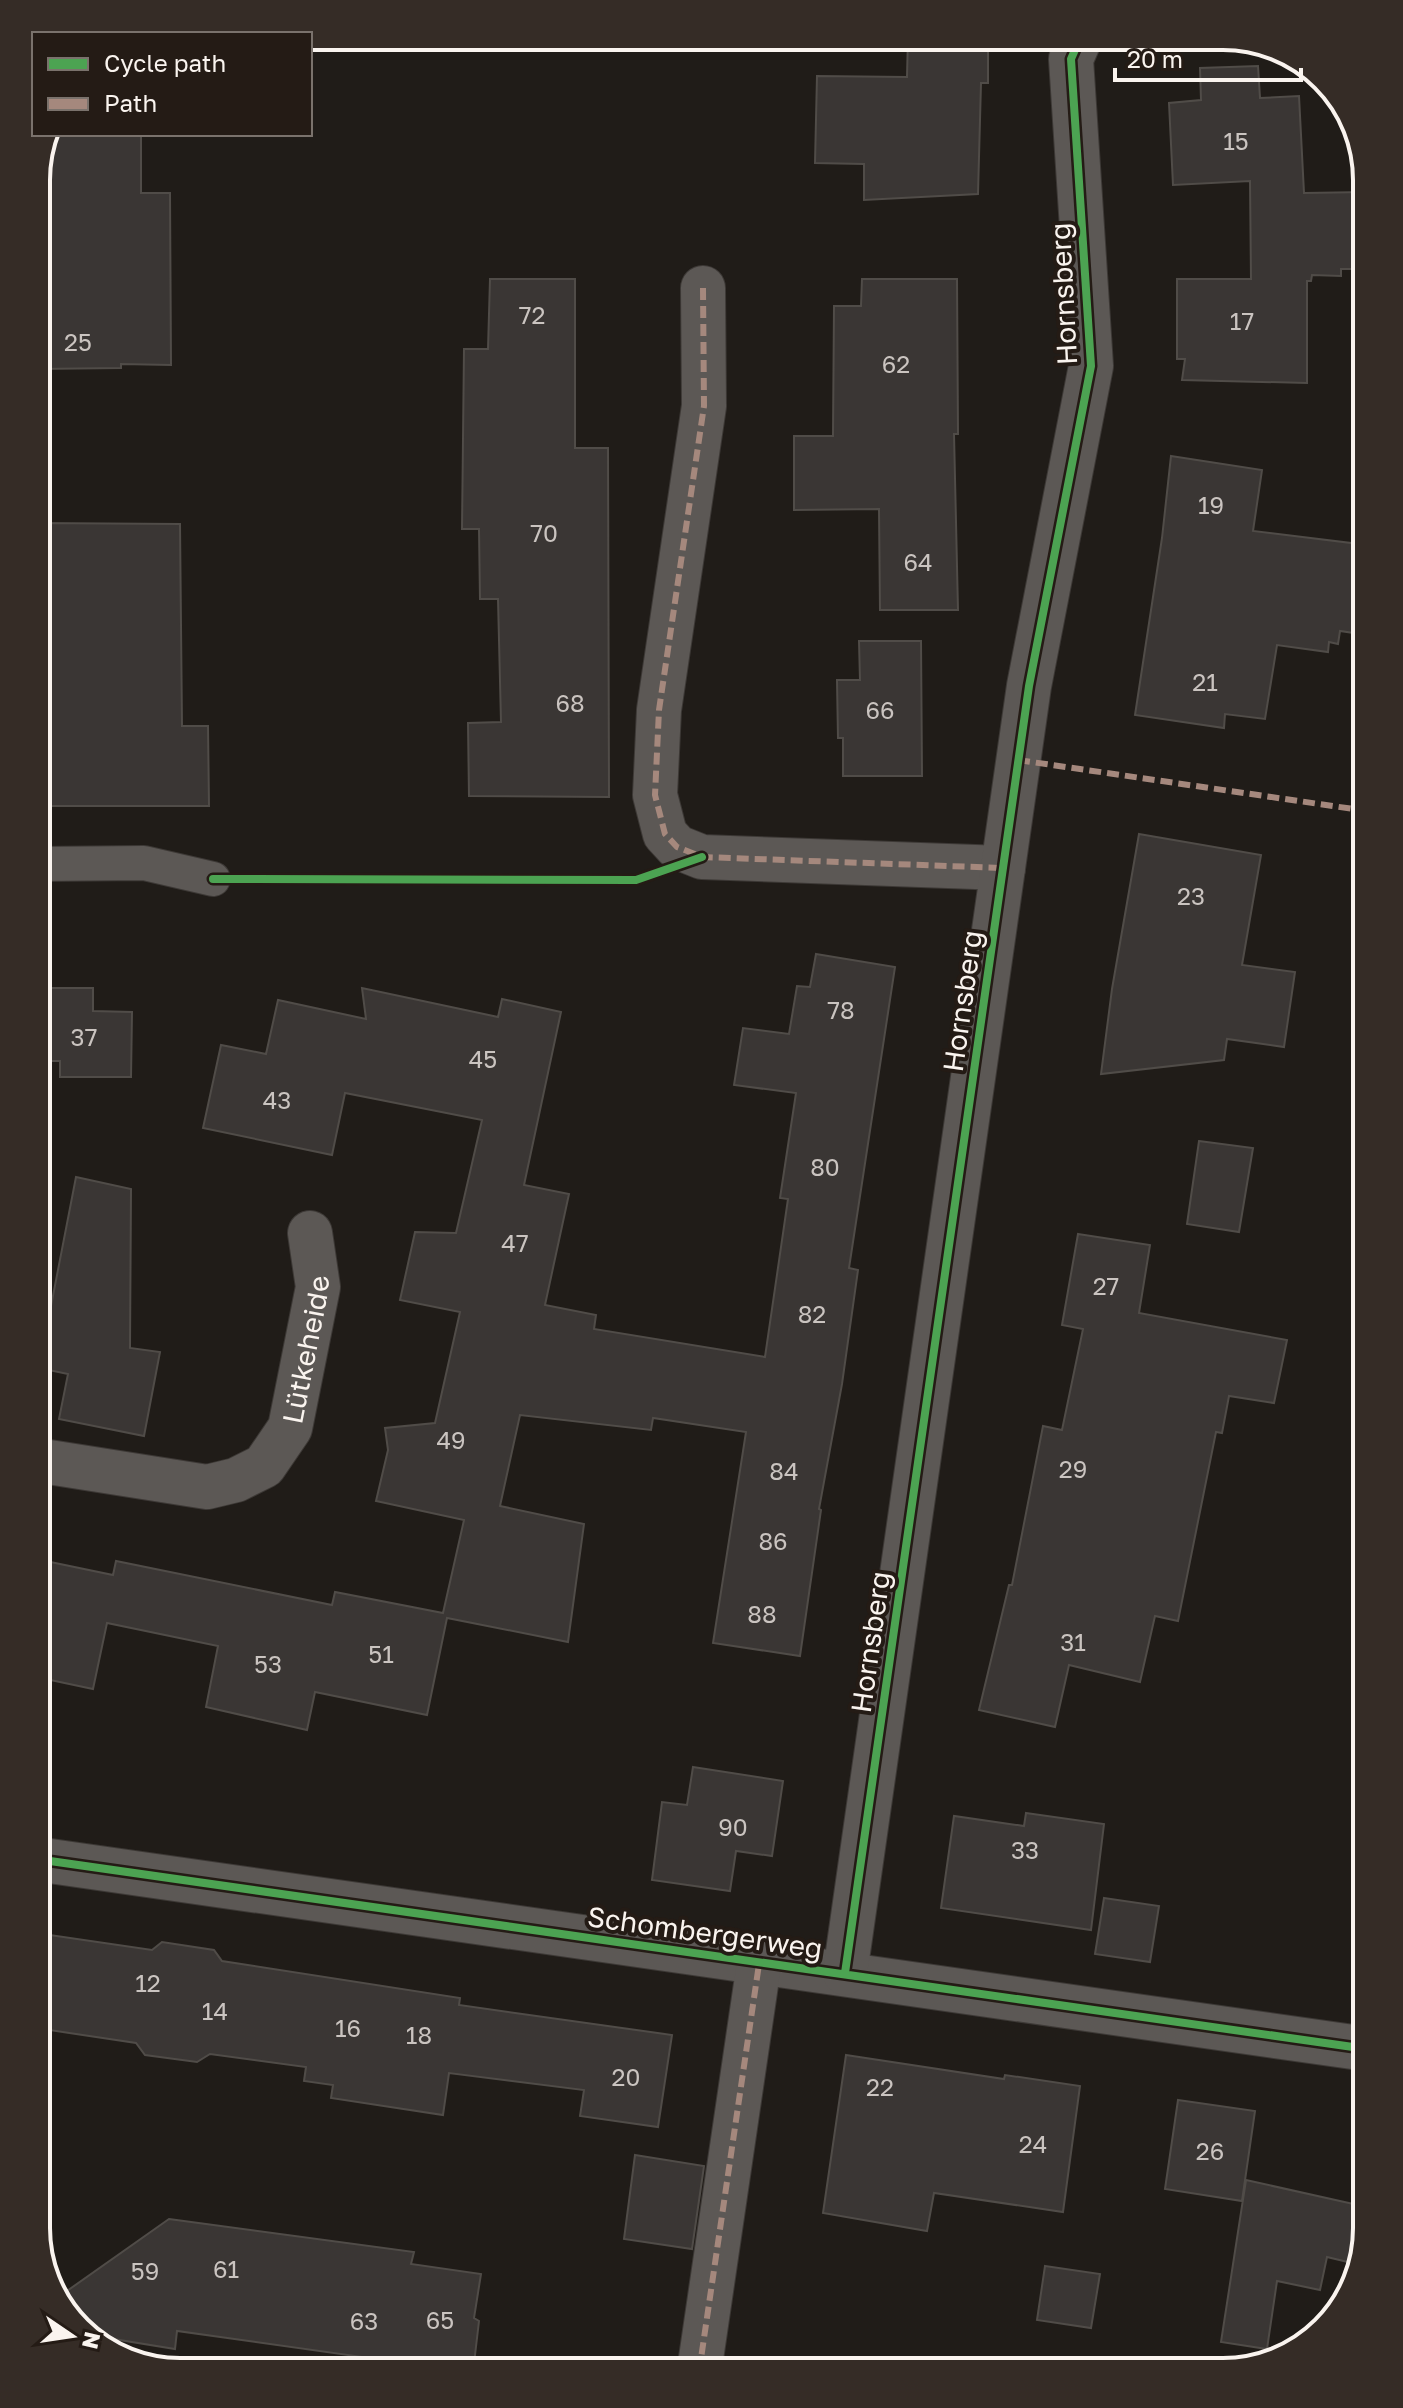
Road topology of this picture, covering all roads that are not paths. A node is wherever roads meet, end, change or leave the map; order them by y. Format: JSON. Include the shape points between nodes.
{"nodes":[{"id":1,"x":1075,"y":50,"type":"edge"},
{"id":2,"x":703,"y":288,"type":"dead end"},
{"id":3,"x":50,"y":864,"type":"edge"},
{"id":4,"x":1003,"y":868,"type":"junction"},
{"id":5,"x":213,"y":879,"type":"dead end"},
{"id":6,"x":310,"y":1233,"type":"dead end"},
{"id":7,"x":50,"y":1462,"type":"edge"},
{"id":8,"x":50,"y":1861,"type":"edge"},
{"id":9,"x":759,"y":1964,"type":"junction"},
{"id":10,"x":845,"y":1973,"type":"junction"},
{"id":11,"x":1353,"y":2047,"type":"edge"},
{"id":12,"x":701,"y":2358,"type":"edge"}],
"edges":[{"from":1,"to":4,"type":"street","name":"Hornsberg","via":[[1071,59],[1091,366],[1029,686]]},
{"from":2,"to":4,"type":"street","via":[[704,406],[659,710],[655,795],[665,834],[677,847],[702,857]]},
{"from":3,"to":5,"type":"lane","via":[[144,863]]},
{"from":4,"to":10,"type":"street","name":"Hornsberg"},
{"from":6,"to":7,"type":"street","name":"Lütkeheide","via":[[318,1287],[290,1428],[264,1466],[207,1487]]},
{"from":8,"to":9,"type":"street","name":"Schombergerweg"},
{"from":9,"to":10,"type":"street","name":"Schombergerweg"},
{"from":9,"to":12,"type":"street","name":"Schombergerweg"},
{"from":10,"to":11,"type":"street","name":"Schombergerweg"}]}
